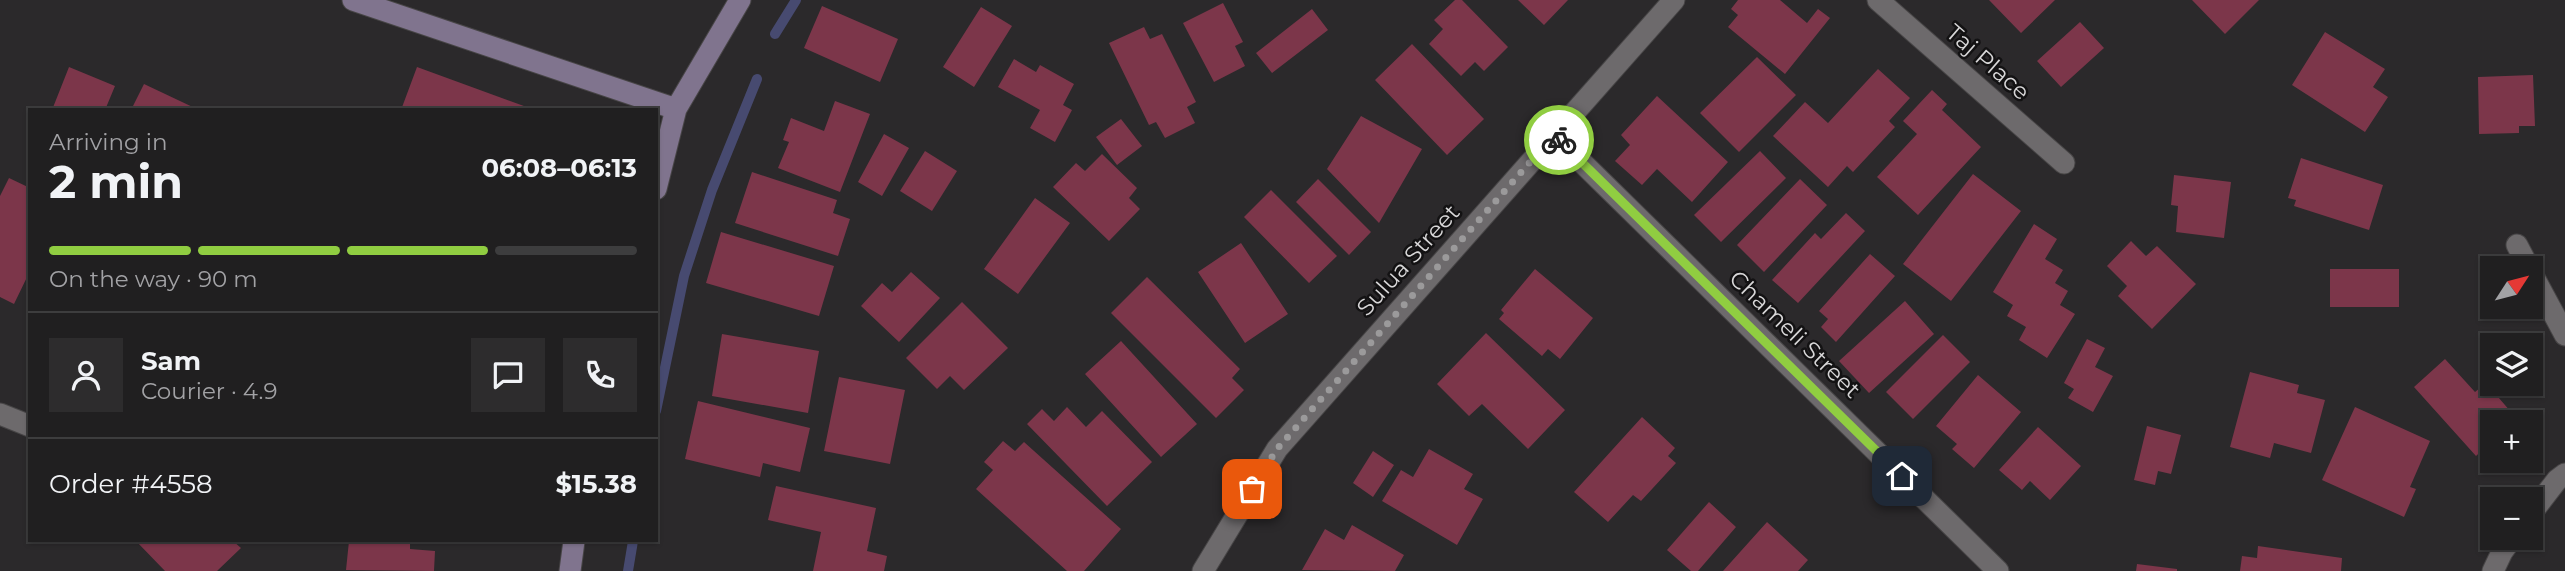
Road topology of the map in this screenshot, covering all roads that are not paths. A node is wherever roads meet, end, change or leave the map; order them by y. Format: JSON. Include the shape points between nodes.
{"nodes":[{"id":1,"x":353,"y":0,"type":"edge"},
{"id":2,"x":740,"y":0,"type":"edge"},
{"id":3,"x":1674,"y":0,"type":"edge"},
{"id":4,"x":1878,"y":0,"type":"edge"},
{"id":5,"x":676,"y":109,"type":"junction"},
{"id":6,"x":1554,"y":135,"type":"junction"},
{"id":7,"x":2064,"y":163,"type":"dead end"},
{"id":8,"x":658,"y":182,"type":"edge"},
{"id":9,"x":2517,"y":245,"type":"dead end"},
{"id":10,"x":2523,"y":256,"type":"edge"},
{"id":11,"x":2543,"y":294,"type":"edge"},
{"id":12,"x":2565,"y":335,"type":"edge"},
{"id":13,"x":0,"y":414,"type":"edge"},
{"id":14,"x":28,"y":425,"type":"edge"},
{"id":15,"x":2565,"y":474,"type":"edge"},
{"id":16,"x":2543,"y":498,"type":"edge"},
{"id":17,"x":574,"y":542,"type":"edge"},
{"id":18,"x":2504,"y":550,"type":"edge"},
{"id":19,"x":570,"y":571,"type":"edge"},
{"id":20,"x":1203,"y":571,"type":"edge"},
{"id":21,"x":1998,"y":571,"type":"edge"},
{"id":22,"x":2493,"y":571,"type":"edge"}],
"edges":[{"from":1,"to":5,"type":"main road"},
{"from":2,"to":5,"type":"main road"},
{"from":3,"to":6,"type":"street","name":"Sulua Street"},
{"from":4,"to":7,"type":"street","name":"Taj Place"},
{"from":5,"to":8,"type":"main road"},
{"from":6,"to":20,"type":"street","name":"Sulua Street","via":[[1277,449]]},
{"from":6,"to":21,"type":"street","name":"Chameli Street"},
{"from":9,"to":10,"type":"street"},
{"from":11,"to":12,"type":"street"},
{"from":13,"to":14,"type":"street"},
{"from":15,"to":16,"type":"street"},
{"from":17,"to":19,"type":"main road"},
{"from":18,"to":22,"type":"street"}]}
